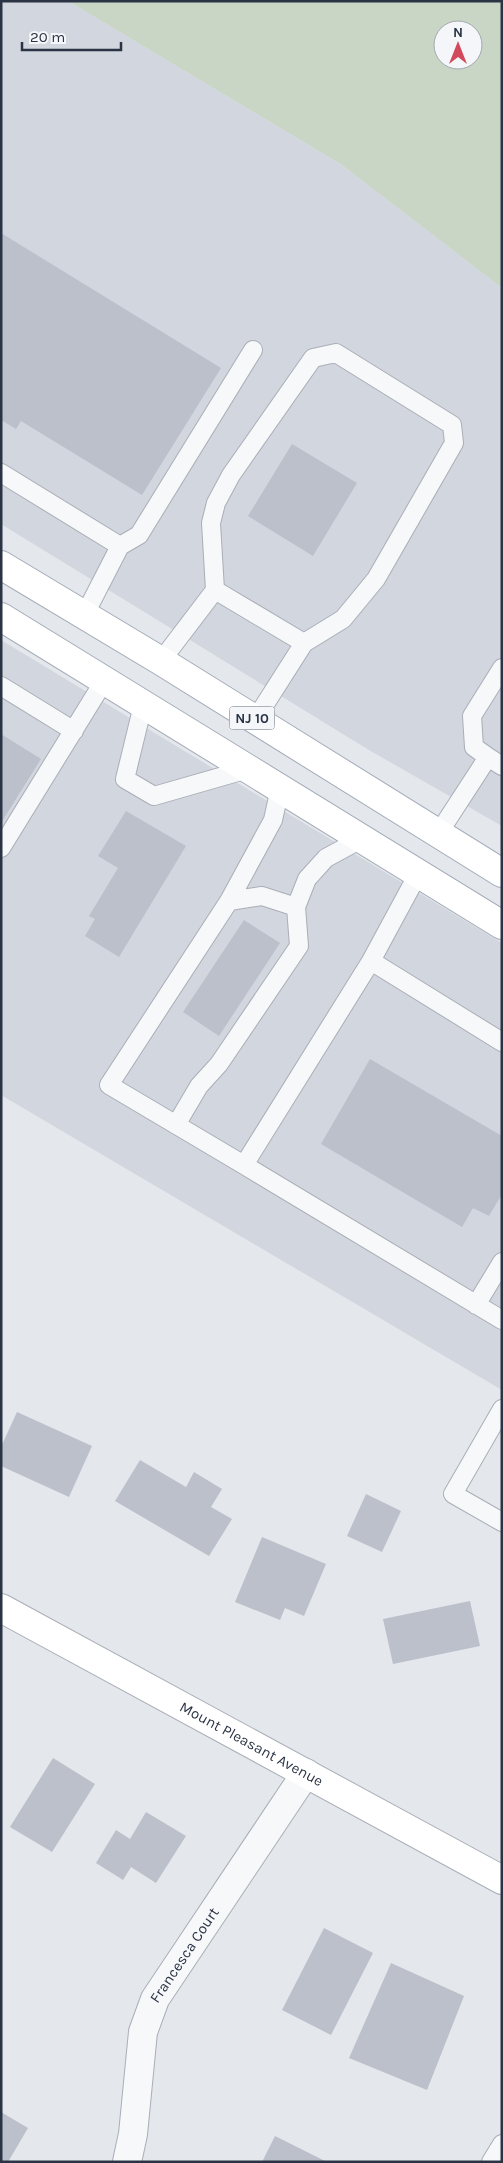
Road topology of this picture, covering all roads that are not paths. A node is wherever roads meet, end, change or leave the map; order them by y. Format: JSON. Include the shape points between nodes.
{"nodes":[{"id":1,"x":253,"y":350,"type":"dead end"},
{"id":2,"x":1,"y":472,"type":"edge"},
{"id":3,"x":120,"y":546,"type":"junction"},
{"id":4,"x":1,"y":565,"type":"edge"},
{"id":5,"x":215,"y":590,"type":"junction"},
{"id":6,"x":84,"y":616,"type":"junction"},
{"id":7,"x":1,"y":618,"type":"edge"},
{"id":8,"x":304,"y":643,"type":"junction"},
{"id":9,"x":161,"y":661,"type":"junction"},
{"id":10,"x":502,"y":668,"type":"edge"},
{"id":11,"x":104,"y":681,"type":"junction"},
{"id":12,"x":1,"y":686,"type":"edge"},
{"id":13,"x":144,"y":705,"type":"junction"},
{"id":14,"x":255,"y":720,"type":"junction"},
{"id":15,"x":74,"y":730,"type":"junction"},
{"id":16,"x":495,"y":762,"type":"edge"},
{"id":17,"x":248,"y":769,"type":"junction"},
{"id":18,"x":280,"y":788,"type":"junction"},
{"id":19,"x":438,"y":834,"type":"junction"},
{"id":20,"x":360,"y":838,"type":"junction"},
{"id":21,"x":1,"y":848,"type":"edge"},
{"id":22,"x":502,"y":873,"type":"edge"},
{"id":23,"x":418,"y":874,"type":"junction"},
{"id":24,"x":229,"y":901,"type":"junction"},
{"id":25,"x":296,"y":906,"type":"junction"},
{"id":26,"x":502,"y":925,"type":"edge"},
{"id":27,"x":371,"y":961,"type":"junction"},
{"id":28,"x":502,"y":1042,"type":"edge"},
{"id":29,"x":176,"y":1125,"type":"junction"},
{"id":30,"x":244,"y":1165,"type":"junction"},
{"id":31,"x":502,"y":1262,"type":"edge"},
{"id":32,"x":476,"y":1305,"type":"junction"},
{"id":33,"x":502,"y":1320,"type":"edge"},
{"id":34,"x":502,"y":1409,"type":"edge"},
{"id":35,"x":502,"y":1522,"type":"edge"},
{"id":36,"x":1,"y":1608,"type":"edge"},
{"id":37,"x":306,"y":1773,"type":"junction"},
{"id":38,"x":500,"y":1874,"type":"edge"},
{"id":39,"x":502,"y":2144,"type":"edge"},
{"id":40,"x":127,"y":2162,"type":"edge"},
{"id":41,"x":492,"y":2162,"type":"edge"}],
"edges":[{"from":1,"to":3,"type":"lane","via":[[139,535]]},
{"from":2,"to":3,"type":"lane"},
{"from":3,"to":6,"type":"lane"},
{"from":4,"to":6,"type":"main road","number":"NJ 10"},
{"from":5,"to":8,"type":"lane"},
{"from":5,"to":8,"type":"lane","via":[[211,523],[216,503],[231,475],[313,358],[336,353],[452,425],[454,443],[376,579],[343,619]]},
{"from":5,"to":9,"type":"lane"},
{"from":6,"to":9,"type":"main road","number":"NJ 10"},
{"from":7,"to":11,"type":"main road"},
{"from":8,"to":14,"type":"lane"},
{"from":9,"to":14,"type":"main road","number":"NJ 10"},
{"from":10,"to":16,"type":"lane","via":[[472,716],[474,747]]},
{"from":11,"to":13,"type":"main road"},
{"from":11,"to":15,"type":"lane"},
{"from":12,"to":15,"type":"lane"},
{"from":13,"to":17,"type":"main road"},
{"from":13,"to":17,"type":"lane","via":[[125,779],[154,796]]},
{"from":14,"to":19,"type":"main road","number":"NJ 10"},
{"from":15,"to":21,"type":"lane"},
{"from":16,"to":19,"type":"lane"},
{"from":17,"to":18,"type":"main road"},
{"from":18,"to":20,"type":"main road"},
{"from":18,"to":24,"type":"lane","via":[[273,820]]},
{"from":19,"to":22,"type":"main road","number":"NJ 10"},
{"from":20,"to":23,"type":"main road"},
{"from":20,"to":25,"type":"lane","via":[[326,858],[307,878]]},
{"from":23,"to":26,"type":"main road"},
{"from":23,"to":27,"type":"lane"},
{"from":24,"to":25,"type":"lane","via":[[262,896]]},
{"from":24,"to":29,"type":"lane","via":[[109,1085]]},
{"from":25,"to":29,"type":"lane","via":[[299,946],[219,1064],[199,1086]]},
{"from":27,"to":28,"type":"lane"},
{"from":27,"to":30,"type":"lane"},
{"from":29,"to":30,"type":"lane"},
{"from":30,"to":32,"type":"lane"},
{"from":31,"to":32,"type":"lane"},
{"from":32,"to":33,"type":"lane"},
{"from":34,"to":35,"type":"lane","via":[[453,1494]]},
{"from":36,"to":37,"type":"main road","name":"Mount Pleasant Avenue"},
{"from":37,"to":38,"type":"main road","name":"Mount Pleasant Avenue"},
{"from":37,"to":40,"type":"street","name":"Francesca Court","via":[[155,1999],[143,2032],[133,2134]]},
{"from":39,"to":41,"type":"lane"}]}
